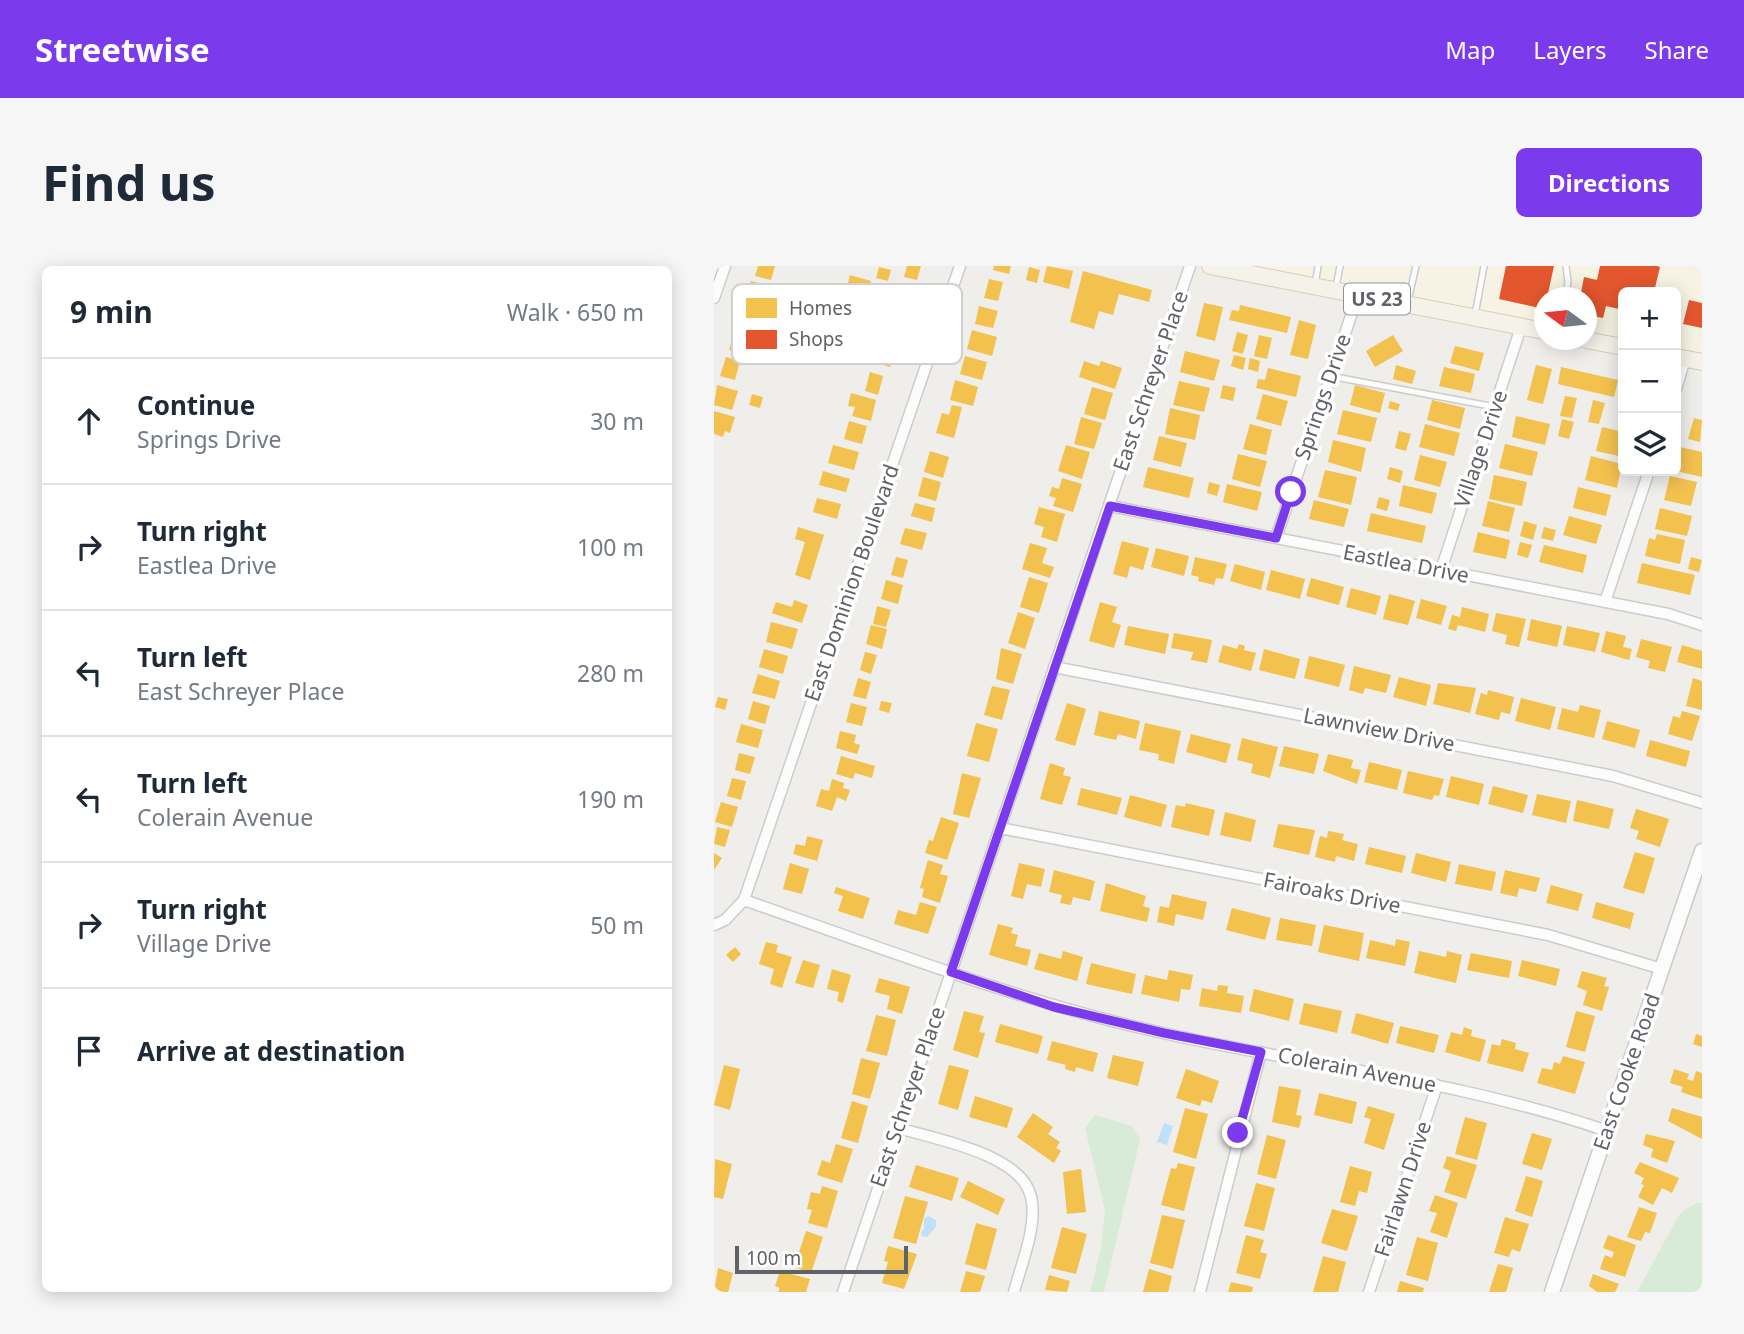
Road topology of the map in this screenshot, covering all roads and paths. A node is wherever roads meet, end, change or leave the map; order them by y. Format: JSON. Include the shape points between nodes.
{"nodes":[{"id":1,"x":725,"y":266,"type":"edge"},
{"id":2,"x":960,"y":266,"type":"edge"},
{"id":3,"x":1190,"y":266,"type":"edge"},
{"id":4,"x":1210,"y":266,"type":"edge"},
{"id":5,"x":1318,"y":266,"type":"edge"},
{"id":6,"x":1340,"y":266,"type":"edge"},
{"id":7,"x":1416,"y":266,"type":"edge"},
{"id":8,"x":1484,"y":266,"type":"edge"},
{"id":9,"x":1566,"y":266,"type":"edge"},
{"id":10,"x":954,"y":284,"type":"edge"},
{"id":11,"x":1567,"y":287,"type":"edge"},
{"id":12,"x":1314,"y":288,"type":"junction"},
{"id":13,"x":1336,"y":292,"type":"junction"},
{"id":14,"x":1358,"y":295,"type":"junction"},
{"id":15,"x":714,"y":298,"type":"edge"},
{"id":16,"x":1407,"y":304,"type":"junction"},
{"id":17,"x":1474,"y":317,"type":"junction"},
{"id":18,"x":1521,"y":327,"type":"junction"},
{"id":19,"x":1534,"y":329,"type":"edge"},
{"id":20,"x":1597,"y":342,"type":"edge"},
{"id":21,"x":1618,"y":346,"type":"edge"},
{"id":22,"x":1681,"y":358,"type":"edge"},
{"id":23,"x":1702,"y":362,"type":"edge"},
{"id":24,"x":927,"y":364,"type":"edge"},
{"id":25,"x":1330,"y":376,"type":"junction"},
{"id":26,"x":1495,"y":407,"type":"junction"},
{"id":27,"x":1647,"y":476,"type":"edge"},
{"id":28,"x":1110,"y":506,"type":"junction"},
{"id":29,"x":1276,"y":538,"type":"junction"},
{"id":30,"x":1441,"y":570,"type":"junction"},
{"id":31,"x":1605,"y":602,"type":"junction"},
{"id":32,"x":1702,"y":625,"type":"edge"},
{"id":33,"x":1054,"y":667,"type":"junction"},
{"id":34,"x":1702,"y":803,"type":"edge"},
{"id":35,"x":1000,"y":828,"type":"junction"},
{"id":36,"x":1702,"y":851,"type":"edge"},
{"id":37,"x":744,"y":900,"type":"junction"},
{"id":38,"x":714,"y":925,"type":"edge"},
{"id":39,"x":1662,"y":969,"type":"junction"},
{"id":40,"x":951,"y":972,"type":"junction"},
{"id":41,"x":1261,"y":1052,"type":"junction"},
{"id":42,"x":1437,"y":1086,"type":"junction"},
{"id":43,"x":898,"y":1128,"type":"junction"},
{"id":44,"x":1607,"y":1131,"type":"junction"},
{"id":45,"x":843,"y":1292,"type":"edge"},
{"id":46,"x":1014,"y":1292,"type":"edge"},
{"id":47,"x":1200,"y":1292,"type":"edge"},
{"id":48,"x":1369,"y":1292,"type":"edge"},
{"id":49,"x":1552,"y":1292,"type":"edge"}],
"edges":[{"from":1,"to":15,"type":"street"},
{"from":2,"to":10,"type":"street","name":"East Dominion Boulevard"},
{"from":3,"to":28,"type":"street","name":"East Schreyer Place"},
{"from":4,"to":12,"type":"main road","number":"US 23"},
{"from":5,"to":12,"type":"lane"},
{"from":6,"to":13,"type":"lane"},
{"from":7,"to":16,"type":"lane"},
{"from":8,"to":17,"type":"lane"},
{"from":9,"to":11,"type":"lane"},
{"from":12,"to":13,"type":"main road","number":"US 23"},
{"from":13,"to":14,"type":"main road","number":"US 23"},
{"from":14,"to":16,"type":"main road","number":"US 23"},
{"from":14,"to":25,"type":"street","name":"Springs Drive"},
{"from":16,"to":17,"type":"main road","number":"US 23"},
{"from":17,"to":18,"type":"main road","number":"US 23"},
{"from":18,"to":19,"type":"main road","number":"US 23"},
{"from":18,"to":26,"type":"street","name":"Village Drive"},
{"from":20,"to":21,"type":"main road"},
{"from":22,"to":23,"type":"main road"},
{"from":24,"to":37,"type":"street","name":"East Dominion Boulevard"},
{"from":25,"to":26,"type":"lane"},
{"from":25,"to":29,"type":"street","name":"Springs Drive"},
{"from":26,"to":30,"type":"street","name":"Village Drive"},
{"from":27,"to":31,"type":"street"},
{"from":28,"to":29,"type":"street","name":"Eastlea Drive"},
{"from":28,"to":33,"type":"street","name":"East Schreyer Place"},
{"from":29,"to":30,"type":"street","name":"Eastlea Drive"},
{"from":30,"to":31,"type":"street","name":"Eastlea Drive"},
{"from":31,"to":32,"type":"street","name":"Eastlea Drive"},
{"from":33,"to":34,"type":"street","name":"Lawnview Drive","via":[[1613,776]]},
{"from":33,"to":35,"type":"street","name":"East Schreyer Place"},
{"from":35,"to":39,"type":"street","name":"Fairoaks Drive","via":[[1548,935]]},
{"from":35,"to":40,"type":"street","name":"East Schreyer Place"},
{"from":36,"to":39,"type":"main road","name":"East Cooke Road"},
{"from":37,"to":38,"type":"street"},
{"from":37,"to":40,"type":"street","name":"Colerain Avenue"},
{"from":39,"to":44,"type":"main road","name":"East Cooke Road"},
{"from":40,"to":41,"type":"street","name":"Colerain Avenue","via":[[1054,1007]]},
{"from":40,"to":43,"type":"street","name":"East Schreyer Place"},
{"from":41,"to":42,"type":"street","name":"Colerain Avenue"},
{"from":41,"to":47,"type":"street"},
{"from":42,"to":44,"type":"street","name":"Colerain Avenue","via":[[1500,1098]]},
{"from":42,"to":48,"type":"street","name":"Fairlawn Drive"},
{"from":43,"to":45,"type":"street","name":"East Schreyer Place"},
{"from":43,"to":46,"type":"street","via":[[999,1160],[1020,1174],[1031,1196],[1032,1222]]},
{"from":44,"to":49,"type":"main road","name":"East Cooke Road"}]}
